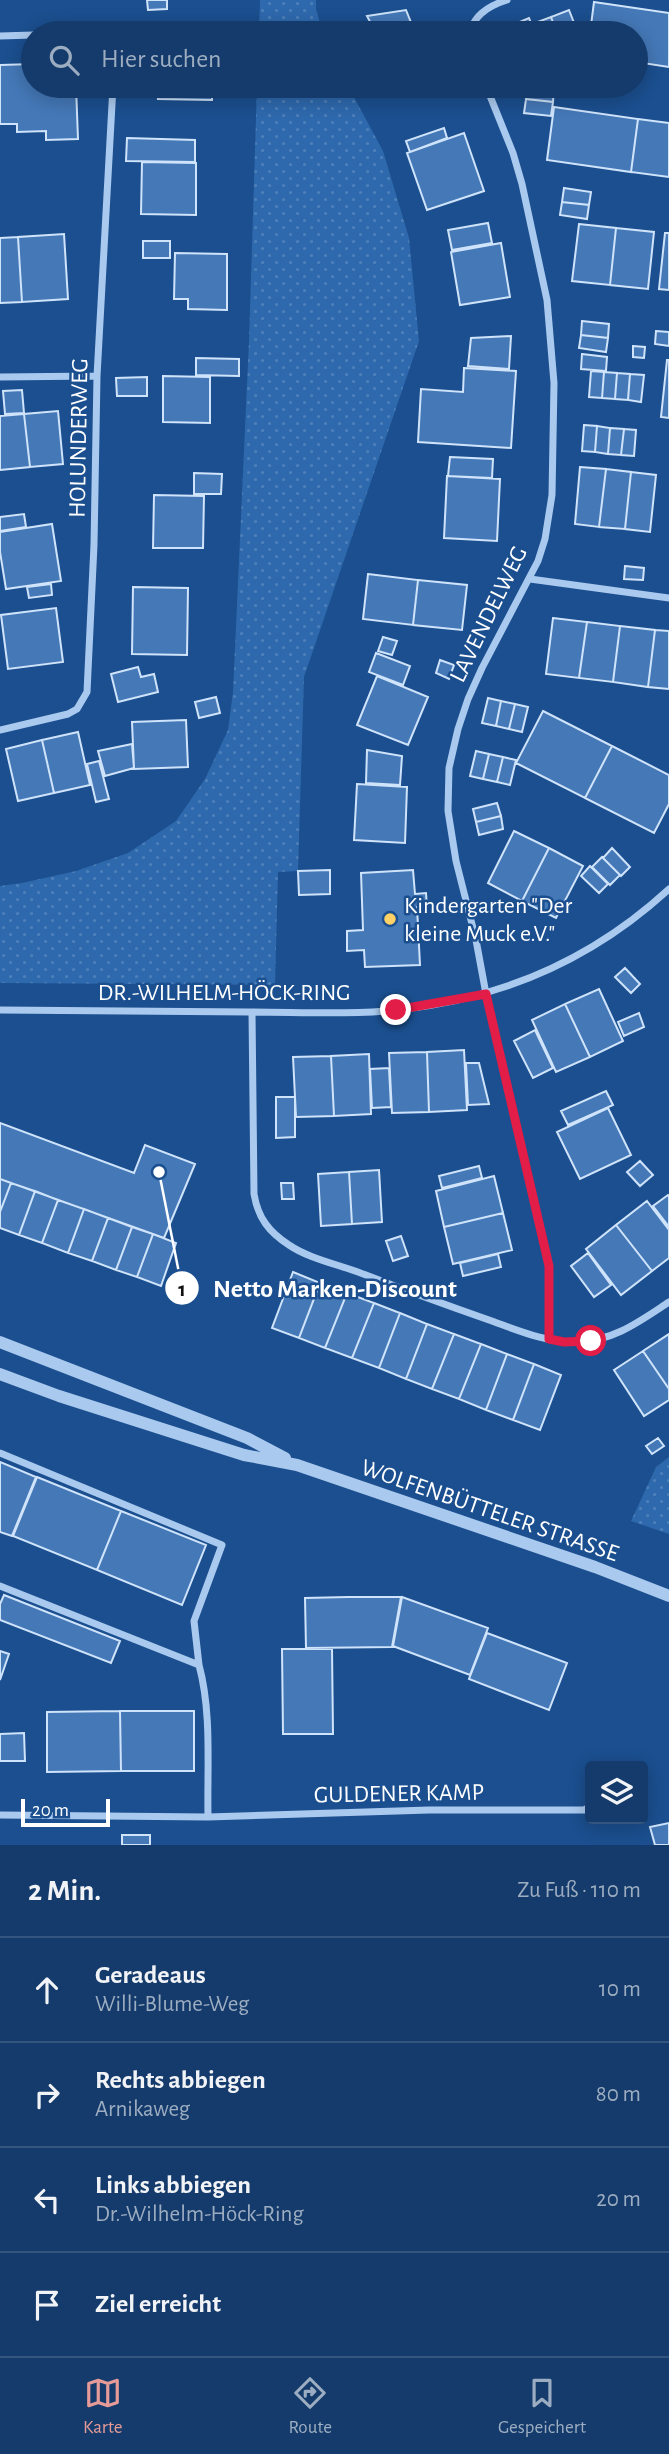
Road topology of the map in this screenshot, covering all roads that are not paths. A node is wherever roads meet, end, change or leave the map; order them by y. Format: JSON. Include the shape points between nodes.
{"nodes":[{"id":1,"x":507,"y":0,"type":"edge"},
{"id":2,"x":476,"y":21,"type":"edge"},
{"id":3,"x":21,"y":35,"type":"edge"},
{"id":4,"x":0,"y":36,"type":"edge"},
{"id":5,"x":112,"y":98,"type":"edge"},
{"id":6,"x":491,"y":98,"type":"edge"},
{"id":7,"x":97,"y":376,"type":"junction"},
{"id":8,"x":0,"y":377,"type":"edge"},
{"id":9,"x":530,"y":579,"type":"junction"},
{"id":10,"x":669,"y":598,"type":"edge"},
{"id":11,"x":0,"y":730,"type":"edge"},
{"id":12,"x":669,"y":889,"type":"edge"},
{"id":13,"x":486,"y":994,"type":"junction"},
{"id":14,"x":0,"y":1010,"type":"edge"},
{"id":15,"x":253,"y":1012,"type":"junction"},
{"id":16,"x":669,"y":1302,"type":"edge"},
{"id":17,"x":549,"y":1339,"type":"junction"},
{"id":18,"x":0,"y":1342,"type":"edge"},
{"id":19,"x":0,"y":1374,"type":"edge"},
{"id":20,"x":0,"y":1453,"type":"edge"},
{"id":21,"x":298,"y":1465,"type":"junction"},
{"id":22,"x":0,"y":1586,"type":"edge"},
{"id":23,"x":669,"y":1596,"type":"edge"},
{"id":24,"x":199,"y":1665,"type":"junction"},
{"id":25,"x":585,"y":1810,"type":"edge"},
{"id":26,"x":0,"y":1815,"type":"edge"},
{"id":27,"x":208,"y":1817,"type":"junction"}],
"edges":[{"from":1,"to":2,"type":"street","via":[[488,7]]},
{"from":3,"to":4,"type":"street"},
{"from":5,"to":7,"type":"street","name":"HOLUNDERWEG"},
{"from":6,"to":9,"type":"street","name":"LAVENDELWEG","via":[[522,184],[551,333],[552,495],[545,539]]},
{"from":7,"to":8,"type":"street"},
{"from":7,"to":11,"type":"street","name":"HOLUNDERWEG","via":[[87,692],[77,709],[68,714]]},
{"from":9,"to":10,"type":"street"},
{"from":9,"to":13,"type":"street","name":"LAVENDELWEG","via":[[468,699],[449,768],[454,852]]},
{"from":12,"to":13,"type":"street","name":"DR.-WILHELM-HÖCK-RING","via":[[600,942]]},
{"from":13,"to":15,"type":"street","name":"DR.-WILHELM-HÖCK-RING","via":[[396,1010]]},
{"from":13,"to":17,"type":"street","name":"LAVENDELWEG","via":[[549,1266]]},
{"from":14,"to":15,"type":"street","name":"DR.-WILHELM-HÖCK-RING"},
{"from":15,"to":17,"type":"street","via":[[254,1194],[267,1227],[291,1247]]},
{"from":16,"to":17,"type":"street","via":[[607,1338]]},
{"from":18,"to":21,"type":"street","name":"WOLFENBÜTTELER STRASSE","via":[[247,1438]]},
{"from":19,"to":21,"type":"street","name":"WOLFENBÜTTELER STRASSE","via":[[244,1455]]},
{"from":20,"to":24,"type":"street","via":[[222,1545],[194,1621]]},
{"from":21,"to":23,"type":"street","name":"WOLFENBÜTTELER STRASSE"},
{"from":22,"to":24,"type":"street"},
{"from":24,"to":27,"type":"street","via":[[205,1685]]},
{"from":25,"to":27,"type":"street","name":"GULDENER KAMP"},
{"from":26,"to":27,"type":"street","name":"GULDENER KAMP"}]}
